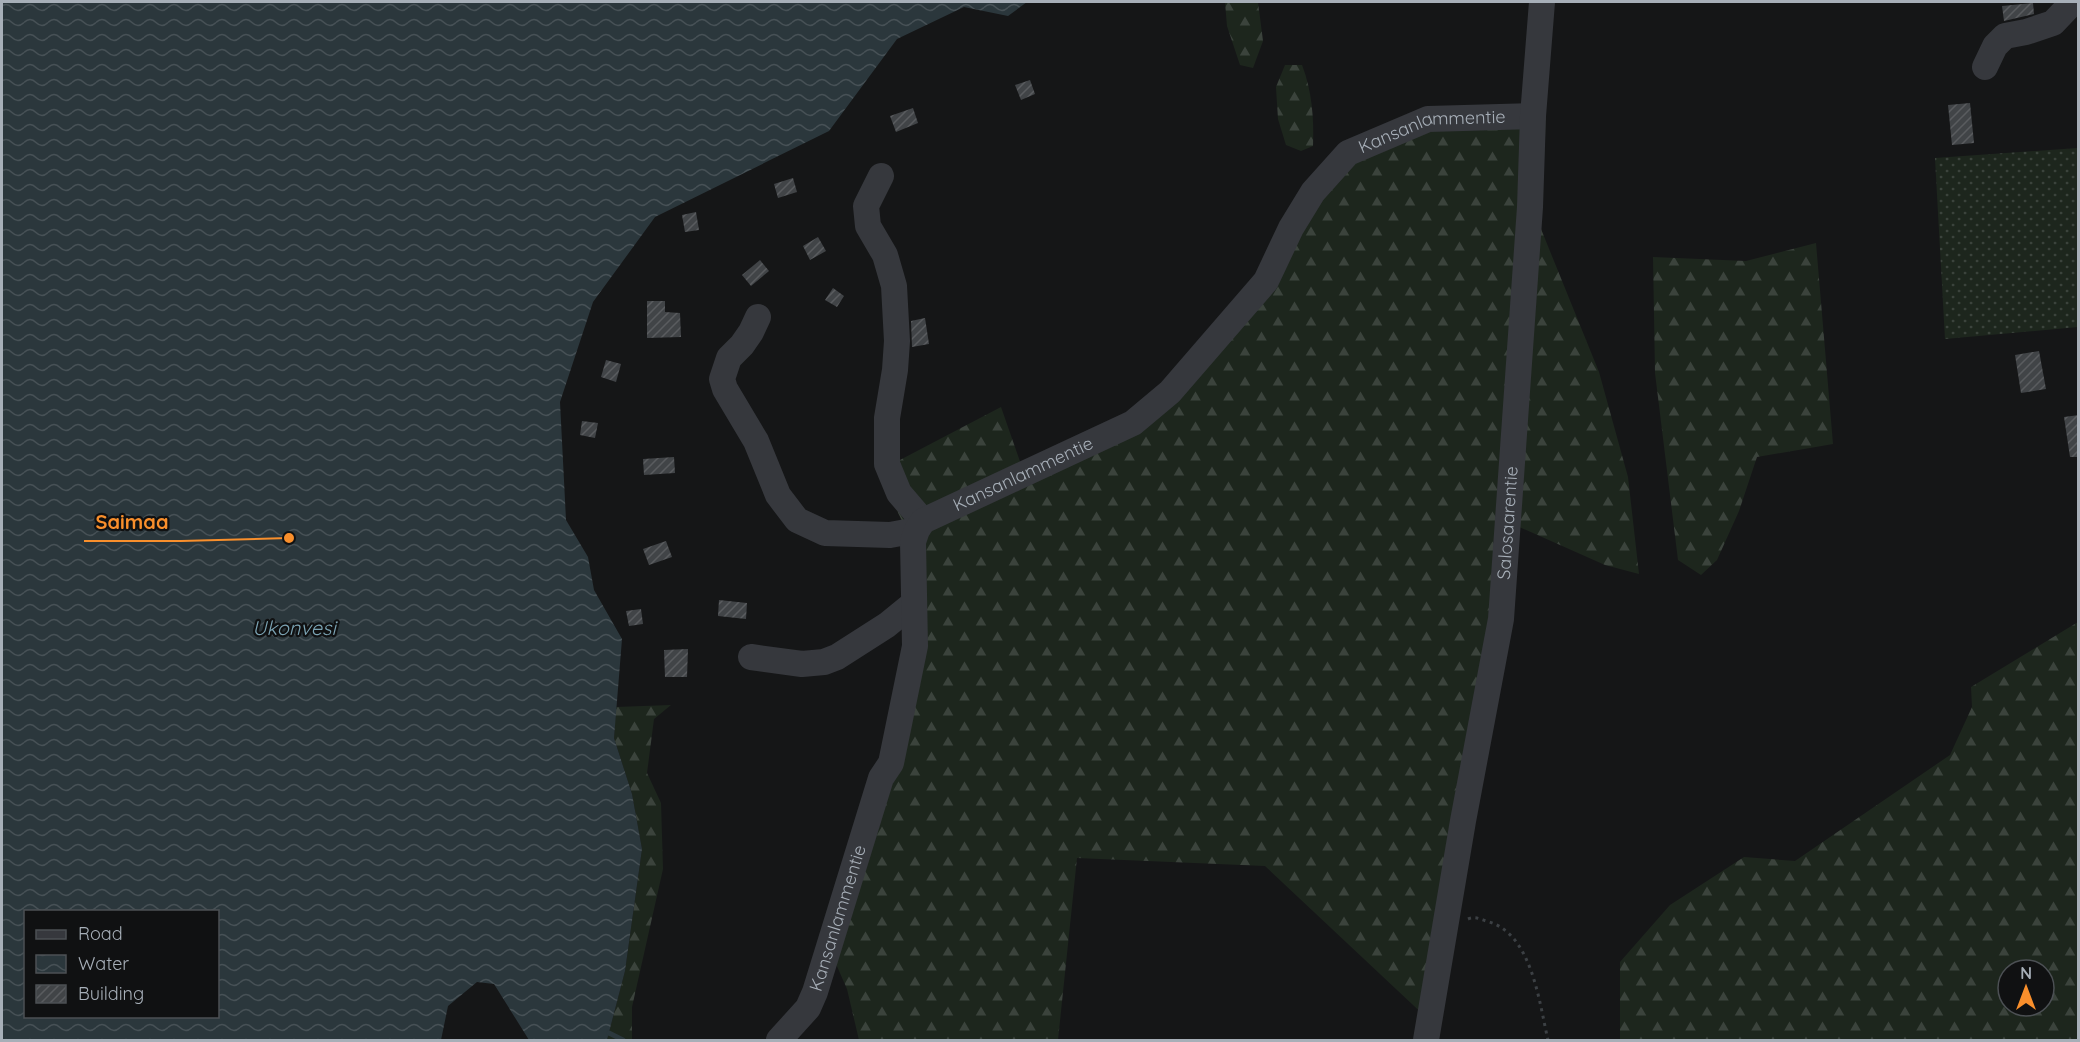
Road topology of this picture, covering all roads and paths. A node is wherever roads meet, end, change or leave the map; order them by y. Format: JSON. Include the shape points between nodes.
{"nodes":[{"id":1,"x":1542,"y":2,"type":"edge"},
{"id":2,"x":2073,"y":2,"type":"edge"},
{"id":3,"x":1985,"y":67,"type":"dead end"},
{"id":4,"x":1533,"y":116,"type":"junction"},
{"id":5,"x":880,"y":176,"type":"dead end"},
{"id":6,"x":758,"y":317,"type":"dead end"},
{"id":7,"x":920,"y":525,"type":"junction"},
{"id":8,"x":914,"y":603,"type":"junction"},
{"id":9,"x":751,"y":657,"type":"dead end"},
{"id":10,"x":1445,"y":930,"type":"junction"},
{"id":11,"x":779,"y":1041,"type":"edge"},
{"id":12,"x":1426,"y":1041,"type":"edge"},
{"id":13,"x":1548,"y":1041,"type":"edge"}],
"edges":[{"from":1,"to":4,"type":"street","name":"Salosaarentie"},
{"from":2,"to":3,"type":"street","via":[[2053,23],[2005,36]]},
{"from":4,"to":7,"type":"street","name":"Kansanlammentie","via":[[1428,119],[1348,153],[1313,192],[1266,281],[1170,392],[1133,423]]},
{"from":4,"to":10,"type":"street","name":"Salosaarentie","via":[[1501,619]]},
{"from":5,"to":7,"type":"street","via":[[866,206],[868,226],[885,255],[894,286],[897,341],[887,418],[887,464],[899,493]]},
{"from":6,"to":7,"type":"street","via":[[751,333],[729,358],[722,379],[756,441],[778,495],[796,520],[825,533],[890,535]]},
{"from":7,"to":8,"type":"street","name":"Kansanlammentie","via":[[914,542]]},
{"from":8,"to":9,"type":"street","via":[[887,625],[824,663]]},
{"from":8,"to":11,"type":"street","name":"Kansanlammentie","via":[[915,646],[891,763],[881,778],[811,1000],[799,1021]]},
{"from":10,"to":12,"type":"street","name":"Salosaarentie"},
{"from":10,"to":13,"type":"path","via":[[1473,917],[1498,924],[1521,947],[1534,979]]}]}
